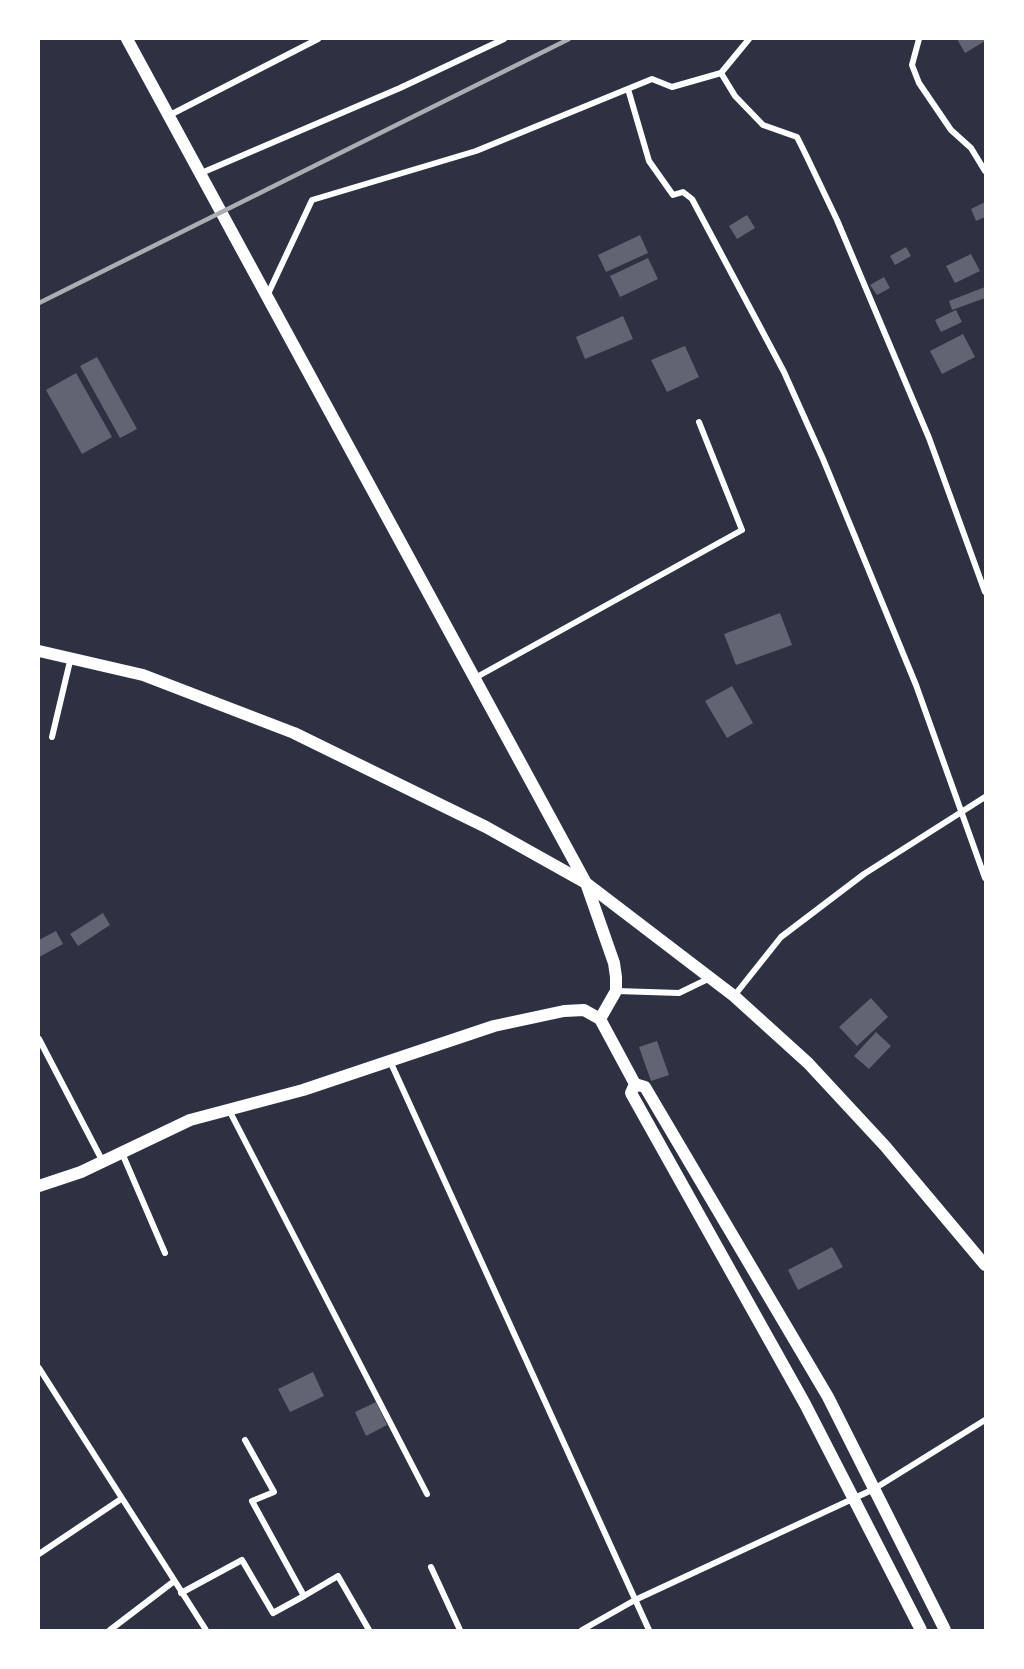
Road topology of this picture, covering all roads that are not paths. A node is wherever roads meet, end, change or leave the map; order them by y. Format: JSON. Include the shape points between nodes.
{"nodes":[{"id":1,"x":127,"y":39,"type":"edge"},
{"id":2,"x":318,"y":39,"type":"edge"},
{"id":3,"x":504,"y":39,"type":"edge"},
{"id":4,"x":749,"y":39,"type":"edge"},
{"id":5,"x":919,"y":39,"type":"edge"},
{"id":6,"x":721,"y":73,"type":"junction"},
{"id":7,"x":628,"y":89,"type":"junction"},
{"id":8,"x":167,"y":116,"type":"junction"},
{"id":9,"x":985,"y":171,"type":"edge"},
{"id":10,"x":201,"y":178,"type":"junction"},
{"id":11,"x":267,"y":296,"type":"junction"},
{"id":12,"x":699,"y":422,"type":"dead end"},
{"id":13,"x":985,"y":592,"type":"edge"},
{"id":14,"x":39,"y":651,"type":"edge"},
{"id":15,"x":71,"y":656,"type":"junction"},
{"id":16,"x":475,"y":678,"type":"junction"},
{"id":17,"x":52,"y":737,"type":"dead end"},
{"id":18,"x":985,"y":797,"type":"edge"},
{"id":19,"x":961,"y":812,"type":"junction"},
{"id":20,"x":985,"y":878,"type":"edge"},
{"id":21,"x":585,"y":883,"type":"junction"},
{"id":22,"x":710,"y":978,"type":"junction"},
{"id":23,"x":616,"y":991,"type":"junction"},
{"id":24,"x":734,"y":996,"type":"junction"},
{"id":25,"x":600,"y":1019,"type":"junction"},
{"id":26,"x":39,"y":1039,"type":"edge"},
{"id":27,"x":390,"y":1061,"type":"junction"},
{"id":28,"x":635,"y":1084,"type":"junction"},
{"id":29,"x":229,"y":1109,"type":"junction"},
{"id":30,"x":121,"y":1153,"type":"junction"},
{"id":31,"x":103,"y":1162,"type":"junction"},
{"id":32,"x":39,"y":1186,"type":"edge"},
{"id":33,"x":165,"y":1253,"type":"dead end"},
{"id":34,"x":985,"y":1265,"type":"edge"},
{"id":35,"x":39,"y":1368,"type":"edge"},
{"id":36,"x":985,"y":1420,"type":"edge"},
{"id":37,"x":246,"y":1440,"type":"dead end"},
{"id":38,"x":874,"y":1489,"type":"junction"},
{"id":39,"x":427,"y":1494,"type":"dead end"},
{"id":40,"x":854,"y":1498,"type":"junction"},
{"id":41,"x":121,"y":1499,"type":"junction"},
{"id":42,"x":39,"y":1554,"type":"edge"},
{"id":43,"x":431,"y":1567,"type":"dead end"},
{"id":44,"x":173,"y":1581,"type":"junction"},
{"id":45,"x":181,"y":1593,"type":"junction"},
{"id":46,"x":304,"y":1596,"type":"junction"},
{"id":47,"x":635,"y":1600,"type":"junction"},
{"id":48,"x":110,"y":1630,"type":"edge"},
{"id":49,"x":206,"y":1630,"type":"edge"},
{"id":50,"x":369,"y":1630,"type":"edge"},
{"id":51,"x":460,"y":1630,"type":"edge"},
{"id":52,"x":582,"y":1630,"type":"edge"},
{"id":53,"x":649,"y":1630,"type":"edge"},
{"id":54,"x":921,"y":1630,"type":"edge"},
{"id":55,"x":945,"y":1630,"type":"edge"}],
"edges":[{"from":1,"to":8,"type":"main road"},
{"from":2,"to":8,"type":"street"},
{"from":3,"to":10,"type":"street"},
{"from":4,"to":6,"type":"street"},
{"from":5,"to":9,"type":"street","via":[[912,65],[919,83]]},
{"from":6,"to":7,"type":"street","via":[[672,87],[652,79]]},
{"from":6,"to":13,"type":"street","via":[[735,96],[763,125],[797,137],[837,220],[929,438]]},
{"from":7,"to":11,"type":"street","via":[[477,151],[312,200]]},
{"from":7,"to":19,"type":"street","via":[[649,162],[673,195],[683,192],[692,199],[784,372],[908,664]]},
{"from":8,"to":10,"type":"main road"},
{"from":10,"to":11,"type":"main road"},
{"from":11,"to":16,"type":"main road"},
{"from":12,"to":16,"type":"street","via":[[742,530]]},
{"from":14,"to":15,"type":"main road"},
{"from":15,"to":17,"type":"street"},
{"from":15,"to":21,"type":"main road","via":[[143,675],[294,733],[486,827]]},
{"from":16,"to":21,"type":"main road"},
{"from":18,"to":19,"type":"street"},
{"from":19,"to":20,"type":"street"},
{"from":19,"to":24,"type":"street","via":[[864,874],[781,937]]},
{"from":21,"to":22,"type":"main road"},
{"from":21,"to":23,"type":"main road","via":[[614,963]]},
{"from":22,"to":23,"type":"street","via":[[679,993]]},
{"from":22,"to":24,"type":"main road"},
{"from":23,"to":25,"type":"main road"},
{"from":24,"to":34,"type":"main road","via":[[843,1099]]},
{"from":25,"to":27,"type":"main road","via":[[584,1010],[564,1011],[494,1026]]},
{"from":25,"to":28,"type":"main road"},
{"from":26,"to":31,"type":"street"},
{"from":27,"to":29,"type":"main road"},
{"from":27,"to":47,"type":"street"},
{"from":28,"to":38,"type":"main road","via":[[645,1087],[657,1107],[828,1397]]},
{"from":28,"to":40,"type":"main road","via":[[631,1093]]},
{"from":29,"to":30,"type":"main road","via":[[190,1120]]},
{"from":29,"to":39,"type":"street"},
{"from":30,"to":31,"type":"main road"},
{"from":30,"to":33,"type":"street"},
{"from":31,"to":32,"type":"main road"},
{"from":35,"to":41,"type":"street"},
{"from":36,"to":38,"type":"street"},
{"from":37,"to":46,"type":"street","via":[[273,1492],[252,1501]]},
{"from":38,"to":40,"type":"street"},
{"from":38,"to":55,"type":"main road"},
{"from":40,"to":47,"type":"street"},
{"from":40,"to":54,"type":"main road"},
{"from":41,"to":42,"type":"street"},
{"from":41,"to":44,"type":"street"},
{"from":43,"to":51,"type":"street"},
{"from":44,"to":45,"type":"street"},
{"from":44,"to":48,"type":"street"},
{"from":45,"to":46,"type":"street","via":[[242,1560],[273,1613]]},
{"from":45,"to":49,"type":"street"},
{"from":46,"to":50,"type":"street","via":[[338,1576]]},
{"from":47,"to":52,"type":"street"},
{"from":47,"to":53,"type":"street"}]}
